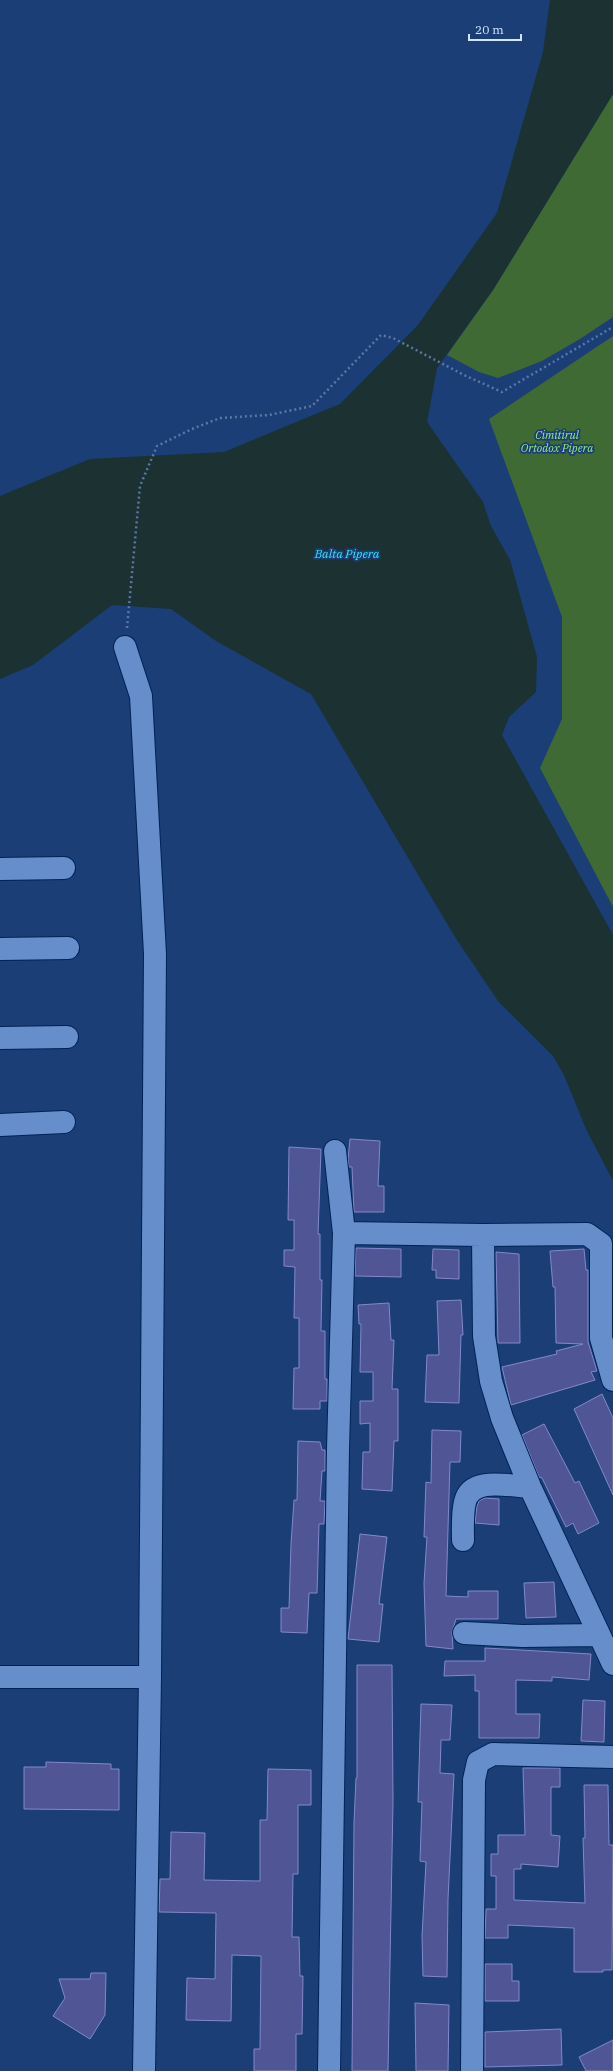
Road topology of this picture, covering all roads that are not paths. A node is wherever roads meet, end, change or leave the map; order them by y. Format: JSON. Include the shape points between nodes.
{"nodes":[{"id":1,"x":125,"y":647,"type":"road end"},
{"id":2,"x":64,"y":868,"type":"dead end"},
{"id":3,"x":0,"y":869,"type":"edge"},
{"id":4,"x":68,"y":948,"type":"dead end"},
{"id":5,"x":0,"y":949,"type":"edge"},
{"id":6,"x":67,"y":1037,"type":"dead end"},
{"id":7,"x":0,"y":1038,"type":"edge"},
{"id":8,"x":64,"y":1122,"type":"dead end"},
{"id":9,"x":0,"y":1125,"type":"edge"},
{"id":10,"x":335,"y":1151,"type":"dead end"},
{"id":11,"x":344,"y":1233,"type":"junction"},
{"id":12,"x":483,"y":1235,"type":"junction"},
{"id":13,"x":613,"y":1380,"type":"edge"},
{"id":14,"x":530,"y":1487,"type":"junction"},
{"id":15,"x":463,"y":1540,"type":"dead end"},
{"id":16,"x":464,"y":1633,"type":"dead end"},
{"id":17,"x":598,"y":1635,"type":"junction"},
{"id":18,"x":613,"y":1664,"type":"edge"},
{"id":19,"x":150,"y":1676,"type":"junction"},
{"id":20,"x":0,"y":1677,"type":"edge"},
{"id":21,"x":613,"y":1757,"type":"edge"},
{"id":22,"x":144,"y":2071,"type":"edge"},
{"id":23,"x":329,"y":2071,"type":"edge"},
{"id":24,"x":472,"y":2071,"type":"edge"}],
"edges":[{"from":1,"to":19,"type":"street","via":[[141,696],[155,954]]},
{"from":2,"to":3,"type":"street"},
{"from":4,"to":5,"type":"street"},
{"from":6,"to":7,"type":"street"},
{"from":8,"to":9,"type":"street"},
{"from":10,"to":11,"type":"street"},
{"from":11,"to":12,"type":"street"},
{"from":11,"to":23,"type":"street","via":[[338,1456]]},
{"from":12,"to":13,"type":"street","via":[[587,1234],[601,1244],[601,1338]]},
{"from":12,"to":14,"type":"street","via":[[484,1336],[491,1382],[502,1418]]},
{"from":14,"to":15,"type":"street","via":[[479,1485],[470,1490],[465,1502]]},
{"from":14,"to":17,"type":"street"},
{"from":16,"to":17,"type":"street","via":[[522,1636]]},
{"from":17,"to":18,"type":"street"},
{"from":19,"to":20,"type":"street"},
{"from":19,"to":22,"type":"street"},
{"from":21,"to":24,"type":"street","via":[[493,1754],[478,1762],[474,1780]]}]}
